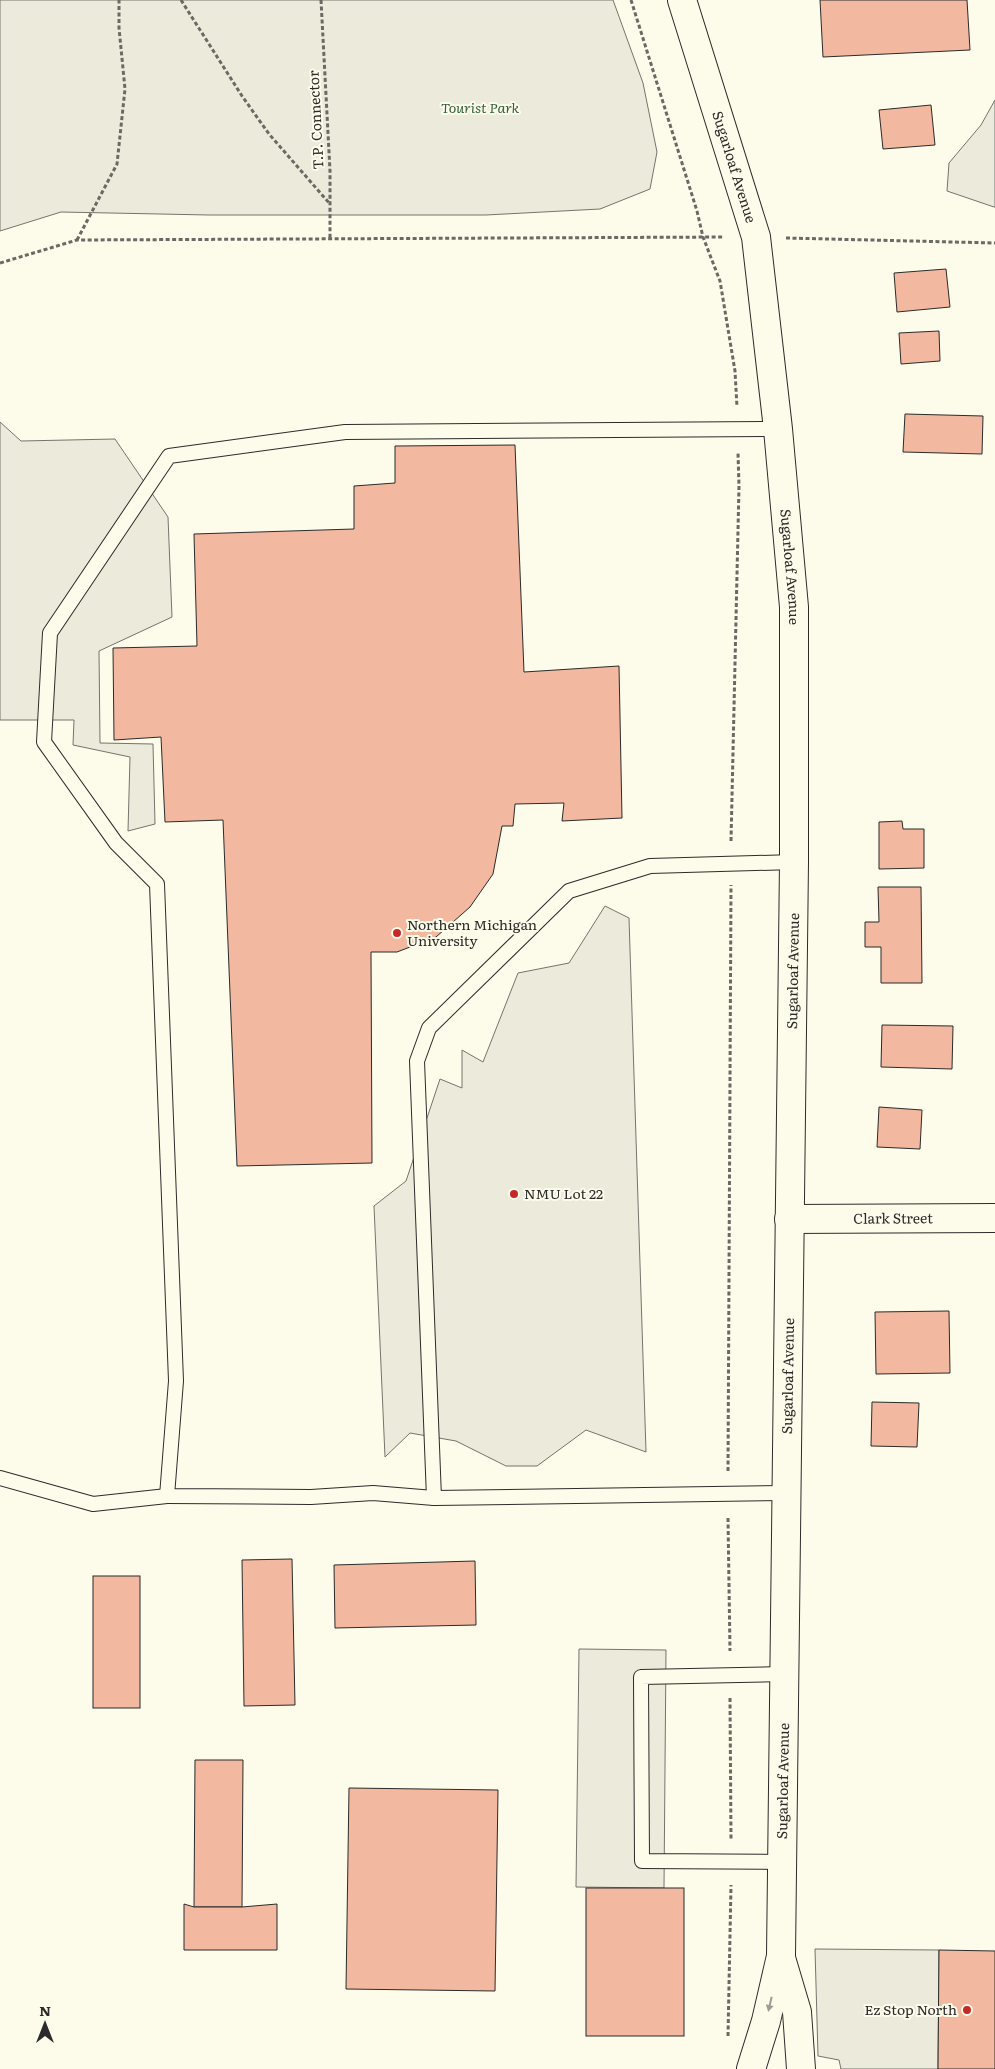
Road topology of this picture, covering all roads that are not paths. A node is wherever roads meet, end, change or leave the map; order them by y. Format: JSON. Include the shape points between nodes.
{"nodes":[{"id":1,"x":682,"y":0,"type":"edge"},
{"id":2,"x":778,"y":429,"type":"junction"},
{"id":3,"x":794,"y":862,"type":"junction"},
{"id":4,"x":789,"y":1218,"type":"junction"},
{"id":5,"x":995,"y":1218,"type":"edge"},
{"id":6,"x":0,"y":1478,"type":"edge"},
{"id":7,"x":787,"y":1493,"type":"junction"},
{"id":8,"x":167,"y":1496,"type":"junction"},
{"id":9,"x":434,"y":1498,"type":"junction"},
{"id":10,"x":785,"y":1674,"type":"junction"},
{"id":11,"x":782,"y":1862,"type":"junction"},
{"id":12,"x":781,"y":1956,"type":"junction"},
{"id":13,"x":751,"y":2069,"type":"edge"},
{"id":14,"x":801,"y":2069,"type":"edge"}],
"edges":[{"from":1,"to":2,"type":"main road","name":"Sugarloaf Avenue","via":[[756,237]]},
{"from":2,"to":3,"type":"main road","name":"Sugarloaf Avenue","via":[[794,607]]},
{"from":2,"to":8,"type":"lane","via":[[345,432],[169,456],[50,633],[44,742],[116,843],[157,884],[176,1382]]},
{"from":3,"to":4,"type":"main road","name":"Sugarloaf Avenue"},
{"from":3,"to":9,"type":"lane","via":[[650,866],[569,891],[429,1028],[417,1061]]},
{"from":4,"to":5,"type":"main road","name":"Clark Street"},
{"from":4,"to":7,"type":"main road","name":"Sugarloaf Avenue"},
{"from":6,"to":8,"type":"lane","via":[[93,1504]]},
{"from":7,"to":9,"type":"lane"},
{"from":7,"to":10,"type":"main road","name":"Sugarloaf Avenue"},
{"from":8,"to":9,"type":"lane","via":[[311,1497],[373,1493]]},
{"from":10,"to":11,"type":"main road","name":"Sugarloaf Avenue"},
{"from":10,"to":11,"type":"lane","via":[[641,1677],[642,1861]]},
{"from":11,"to":12,"type":"main road","name":"Sugarloaf Avenue"},
{"from":12,"to":13,"type":"main road","name":"Sugarloaf Avenue","one_way":true},
{"from":12,"to":14,"type":"main road","name":"Sugarloaf Avenue","via":[[796,2012]]}]}
